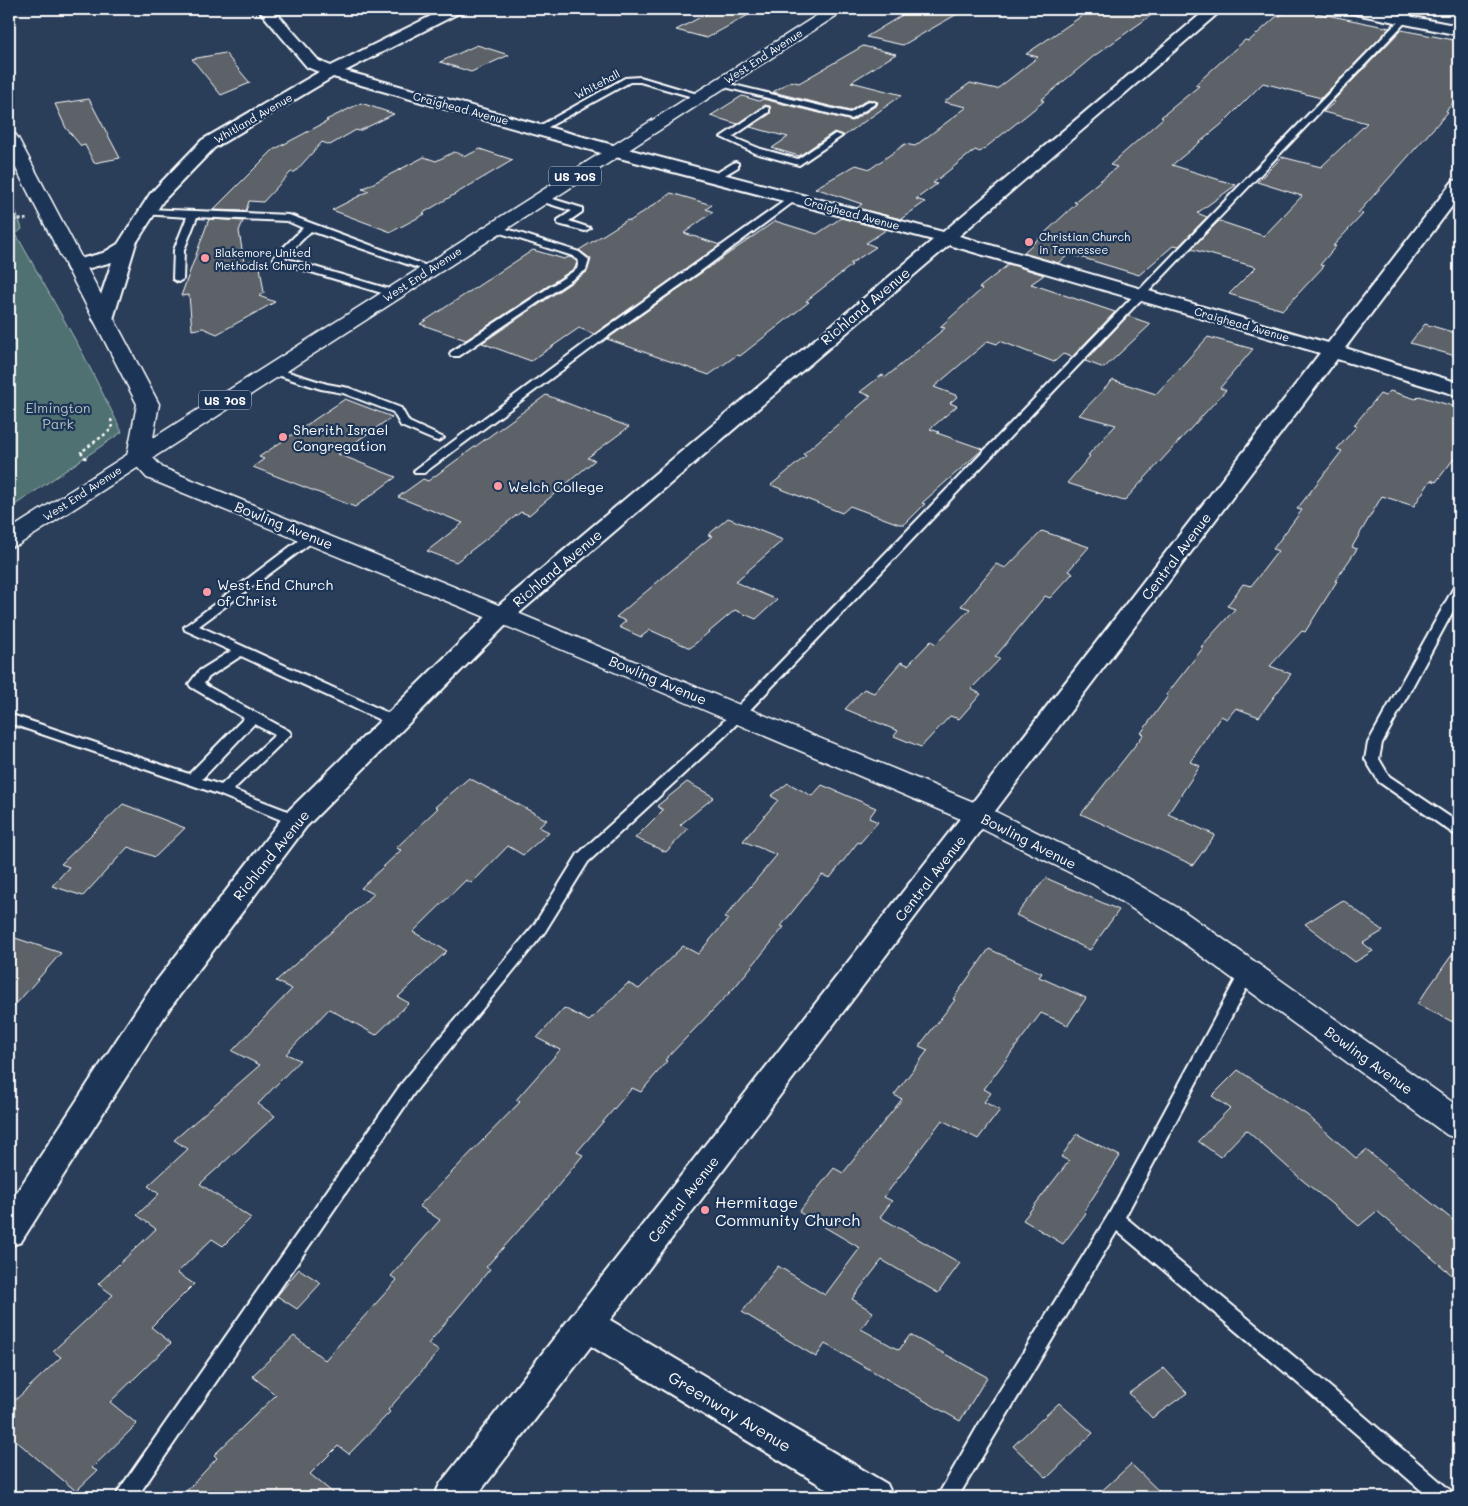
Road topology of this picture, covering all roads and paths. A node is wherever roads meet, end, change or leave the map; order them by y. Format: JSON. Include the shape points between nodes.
{"nodes":[{"id":1,"x":265,"y":9,"type":"edge"},
{"id":2,"x":456,"y":9,"type":"edge"},
{"id":3,"x":834,"y":9,"type":"edge"},
{"id":4,"x":1216,"y":9,"type":"edge"},
{"id":5,"x":1351,"y":9,"type":"edge"},
{"id":6,"x":1409,"y":14,"type":"edge"},
{"id":7,"x":1459,"y":31,"type":"edge"},
{"id":8,"x":331,"y":72,"type":"junction"},
{"id":9,"x":720,"y":83,"type":"junction"},
{"id":10,"x":700,"y":96,"type":"junction"},
{"id":11,"x":872,"y":103,"type":"dead end"},
{"id":12,"x":766,"y":110,"type":"dead end"},
{"id":13,"x":538,"y":129,"type":"junction"},
{"id":14,"x":838,"y":136,"type":"dead end"},
{"id":15,"x":9,"y":138,"type":"edge"},
{"id":16,"x":614,"y":151,"type":"junction"},
{"id":17,"x":758,"y":151,"type":"junction"},
{"id":18,"x":745,"y":159,"type":"dead end"},
{"id":19,"x":735,"y":165,"type":"dead end"},
{"id":20,"x":716,"y":177,"type":"junction"},
{"id":21,"x":1459,"y":185,"type":"edge"},
{"id":22,"x":540,"y":198,"type":"junction"},
{"id":23,"x":793,"y":198,"type":"junction"},
{"id":24,"x":147,"y":212,"type":"junction"},
{"id":25,"x":193,"y":214,"type":"junction"},
{"id":26,"x":29,"y":219,"type":"dead end"},
{"id":27,"x":9,"y":220,"type":"edge"},
{"id":28,"x":309,"y":227,"type":"junction"},
{"id":29,"x":494,"y":228,"type":"junction"},
{"id":30,"x":584,"y":228,"type":"dead end"},
{"id":31,"x":946,"y":238,"type":"junction"},
{"id":32,"x":125,"y":248,"type":"junction"},
{"id":33,"x":75,"y":266,"type":"junction"},
{"id":34,"x":430,"y":269,"type":"junction"},
{"id":35,"x":178,"y":279,"type":"dead end"},
{"id":36,"x":392,"y":293,"type":"junction"},
{"id":37,"x":1141,"y":294,"type":"junction"},
{"id":38,"x":103,"y":318,"type":"junction"},
{"id":39,"x":1333,"y":350,"type":"junction"},
{"id":40,"x":455,"y":354,"type":"dead end"},
{"id":41,"x":272,"y":370,"type":"junction"},
{"id":42,"x":1459,"y":390,"type":"edge"},
{"id":43,"x":111,"y":418,"type":"dead end"},
{"id":44,"x":438,"y":438,"type":"dead end"},
{"id":45,"x":138,"y":456,"type":"junction"},
{"id":46,"x":86,"y":458,"type":"dead end"},
{"id":47,"x":420,"y":471,"type":"dead end"},
{"id":48,"x":311,"y":536,"type":"junction"},
{"id":49,"x":9,"y":540,"type":"edge"},
{"id":50,"x":1459,"y":589,"type":"edge"},
{"id":51,"x":502,"y":615,"type":"junction"},
{"id":52,"x":241,"y":650,"type":"junction"},
{"id":53,"x":738,"y":714,"type":"junction"},
{"id":54,"x":253,"y":717,"type":"junction"},
{"id":55,"x":9,"y":718,"type":"edge"},
{"id":56,"x":396,"y":722,"type":"junction"},
{"id":57,"x":192,"y":780,"type":"junction"},
{"id":58,"x":223,"y":791,"type":"junction"},
{"id":59,"x":978,"y":815,"type":"junction"},
{"id":60,"x":296,"y":820,"type":"junction"},
{"id":61,"x":1459,"y":830,"type":"edge"},
{"id":62,"x":1247,"y":972,"type":"junction"},
{"id":63,"x":1459,"y":1124,"type":"edge"},
{"id":64,"x":1115,"y":1218,"type":"junction"},
{"id":65,"x":9,"y":1232,"type":"edge"},
{"id":66,"x":586,"y":1324,"type":"junction"},
{"id":67,"x":126,"y":1497,"type":"edge"},
{"id":68,"x":453,"y":1497,"type":"edge"},
{"id":69,"x":874,"y":1497,"type":"edge"},
{"id":70,"x":947,"y":1497,"type":"edge"},
{"id":71,"x":1443,"y":1497,"type":"edge"}],
"edges":[{"from":1,"to":8,"type":"street","name":"Craighead Avenue","via":[[313,64]]},
{"from":2,"to":8,"type":"street","name":"Whitland Avenue"},
{"from":3,"to":9,"type":"street","name":"West End Avenue","number":"US 70S"},
{"from":4,"to":31,"type":"street","name":"Richland Avenue"},
{"from":5,"to":6,"type":"street"},
{"from":6,"to":7,"type":"street"},
{"from":6,"to":37,"type":"lane"},
{"from":8,"to":13,"type":"street","name":"Craighead Avenue"},
{"from":8,"to":24,"type":"street","name":"Whitland Avenue","via":[[208,144],[156,198]]},
{"from":9,"to":10,"type":"street","name":"West End Avenue","number":"US 70S"},
{"from":9,"to":11,"type":"lane","via":[[851,116]]},
{"from":10,"to":13,"type":"lane","name":"Whitehall","via":[[640,79],[628,80]]},
{"from":10,"to":16,"type":"street","name":"West End Avenue","number":"US 70S"},
{"from":12,"to":17,"type":"lane","via":[[725,137]]},
{"from":13,"to":16,"type":"street","name":"Craighead Avenue"},
{"from":14,"to":17,"type":"lane","via":[[799,162]]},
{"from":15,"to":33,"type":"street"},
{"from":16,"to":20,"type":"street","name":"Craighead Avenue"},
{"from":16,"to":22,"type":"street","name":"West End Avenue","number":"US 70S"},
{"from":17,"to":18,"type":"lane"},
{"from":19,"to":20,"type":"lane"},
{"from":20,"to":23,"type":"street","name":"Craighead Avenue"},
{"from":21,"to":39,"type":"street","name":"Central Avenue"},
{"from":22,"to":29,"type":"street","name":"West End Avenue","number":"US 70S"},
{"from":22,"to":30,"type":"lane","via":[[579,210],[561,222]]},
{"from":23,"to":31,"type":"street","name":"Craighead Avenue"},
{"from":23,"to":47,"type":"lane"},
{"from":24,"to":25,"type":"lane"},
{"from":24,"to":32,"type":"street","name":"Whitland Avenue"},
{"from":25,"to":28,"type":"lane","via":[[289,218]]},
{"from":25,"to":35,"type":"lane","via":[[179,250]]},
{"from":26,"to":27,"type":"path"},
{"from":28,"to":34,"type":"lane"},
{"from":28,"to":36,"type":"lane","via":[[277,259]]},
{"from":29,"to":34,"type":"street","name":"West End Avenue","number":"US 70S"},
{"from":29,"to":40,"type":"lane","via":[[576,254],[584,260],[581,270]]},
{"from":31,"to":37,"type":"street","name":"Craighead Avenue"},
{"from":31,"to":51,"type":"street","name":"Richland Avenue"},
{"from":32,"to":33,"type":"street","via":[[110,257]]},
{"from":32,"to":38,"type":"street","name":"Whitland Avenue"},
{"from":33,"to":38,"type":"street"},
{"from":34,"to":36,"type":"street","name":"West End Avenue","number":"US 70S"},
{"from":36,"to":41,"type":"street","name":"West End Avenue","number":"US 70S"},
{"from":37,"to":39,"type":"street","name":"Craighead Avenue"},
{"from":37,"to":53,"type":"lane"},
{"from":38,"to":45,"type":"street","via":[[148,404]]},
{"from":39,"to":42,"type":"street","name":"Craighead Avenue"},
{"from":39,"to":59,"type":"street","name":"Central Avenue"},
{"from":41,"to":44,"type":"lane","via":[[345,390],[397,410],[405,424]]},
{"from":41,"to":45,"type":"street","name":"West End Avenue","number":"US 70S"},
{"from":43,"to":46,"type":"path","via":[[112,428],[81,452]]},
{"from":45,"to":48,"type":"street","name":"Bowling Avenue","via":[[155,473]]},
{"from":45,"to":49,"type":"street","name":"West End Avenue","number":"US 70S"},
{"from":48,"to":51,"type":"street","name":"Bowling Avenue"},
{"from":48,"to":52,"type":"lane","via":[[190,627]]},
{"from":50,"to":61,"type":"lane","via":[[1375,742],[1372,759],[1384,779]]},
{"from":51,"to":53,"type":"street","name":"Bowling Avenue"},
{"from":51,"to":56,"type":"street","name":"Richland Avenue"},
{"from":52,"to":54,"type":"lane","via":[[204,674],[196,684]]},
{"from":52,"to":56,"type":"lane"},
{"from":53,"to":59,"type":"street","name":"Bowling Avenue"},
{"from":53,"to":67,"type":"lane","via":[[583,858],[539,929],[408,1088]]},
{"from":54,"to":57,"type":"lane"},
{"from":54,"to":58,"type":"lane","via":[[284,734]]},
{"from":55,"to":57,"type":"lane"},
{"from":56,"to":60,"type":"street","name":"Richland Avenue"},
{"from":57,"to":58,"type":"lane"},
{"from":58,"to":60,"type":"lane"},
{"from":59,"to":62,"type":"street","name":"Bowling Avenue","via":[[1110,882],[1174,920]]},
{"from":59,"to":66,"type":"street","name":"Central Avenue"},
{"from":60,"to":65,"type":"street","name":"Richland Avenue","via":[[159,1000]]},
{"from":62,"to":63,"type":"street","name":"Bowling Avenue"},
{"from":62,"to":64,"type":"lane"},
{"from":64,"to":70,"type":"lane"},
{"from":64,"to":71,"type":"lane"},
{"from":66,"to":68,"type":"street","name":"Central Avenue"},
{"from":66,"to":69,"type":"street","name":"Greenway Avenue"}]}
